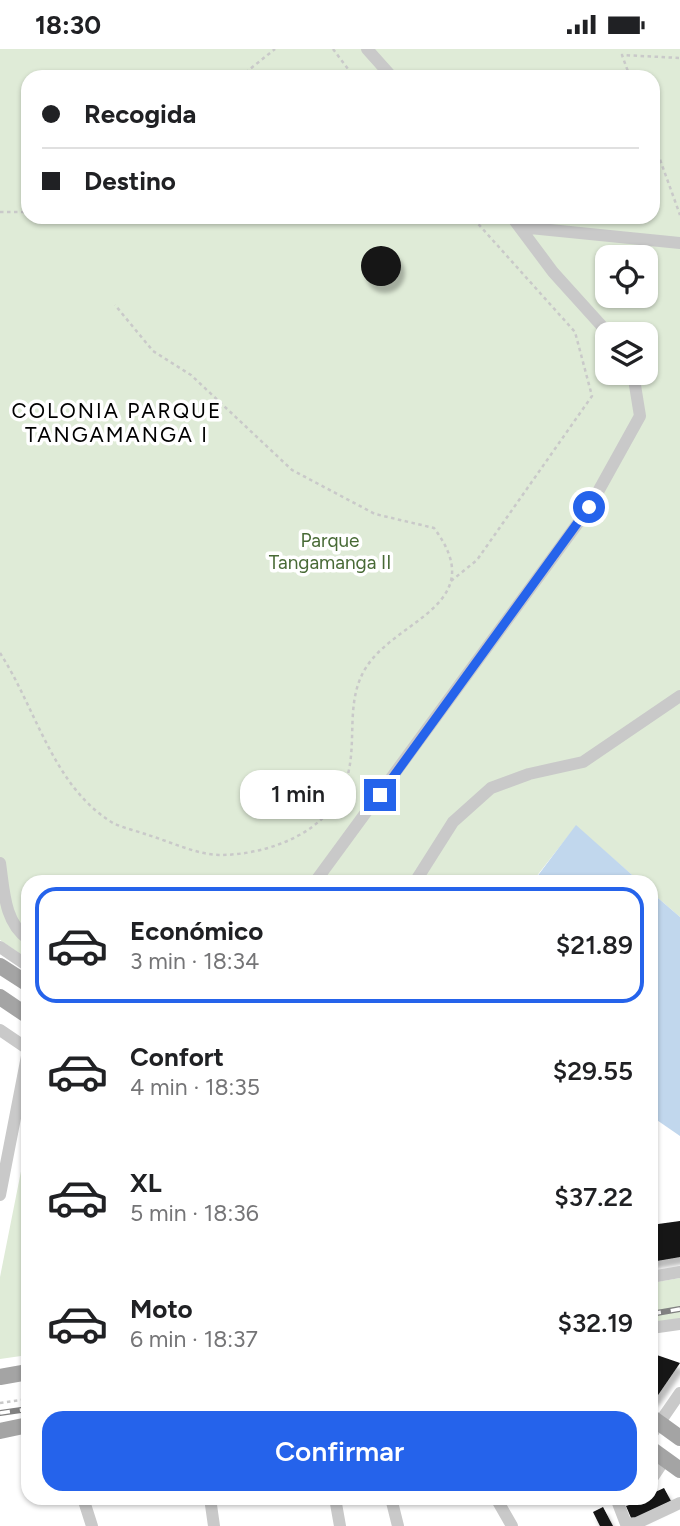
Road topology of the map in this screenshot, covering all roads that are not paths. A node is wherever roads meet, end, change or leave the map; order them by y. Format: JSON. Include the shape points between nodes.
{"nodes":[{"id":1,"x":368,"y":49,"type":"edge"},
{"id":2,"x":385,"y":70,"type":"edge"},
{"id":3,"x":517,"y":224,"type":"edge"},
{"id":4,"x":532,"y":224,"type":"edge"},
{"id":5,"x":680,"y":243,"type":"edge"},
{"id":6,"x":598,"y":322,"type":"edge"},
{"id":7,"x":635,"y":385,"type":"edge"},
{"id":8,"x":680,"y":696,"type":"edge"},
{"id":9,"x":0,"y":863,"type":"edge"},
{"id":10,"x":320,"y":875,"type":"edge"},
{"id":11,"x":419,"y":875,"type":"edge"},
{"id":12,"x":21,"y":934,"type":"edge"},
{"id":13,"x":0,"y":947,"type":"edge"},
{"id":14,"x":21,"y":961,"type":"edge"},
{"id":15,"x":0,"y":965,"type":"edge"},
{"id":16,"x":21,"y":979,"type":"edge"},
{"id":17,"x":0,"y":997,"type":"edge"},
{"id":18,"x":21,"y":1011,"type":"edge"},
{"id":19,"x":0,"y":1030,"type":"edge"},
{"id":20,"x":21,"y":1045,"type":"edge"},
{"id":21,"x":21,"y":1086,"type":"edge"},
{"id":22,"x":0,"y":1195,"type":"edge"},
{"id":23,"x":680,"y":1272,"type":"edge"},
{"id":24,"x":658,"y":1275,"type":"edge"},
{"id":25,"x":680,"y":1324,"type":"edge"},
{"id":26,"x":658,"y":1327,"type":"edge"},
{"id":27,"x":21,"y":1373,"type":"edge"},
{"id":28,"x":0,"y":1377,"type":"edge"},
{"id":29,"x":680,"y":1393,"type":"edge"},
{"id":30,"x":658,"y":1420,"type":"edge"},
{"id":31,"x":21,"y":1426,"type":"edge"},
{"id":32,"x":658,"y":1427,"type":"edge"},
{"id":33,"x":0,"y":1431,"type":"edge"},
{"id":34,"x":680,"y":1438,"type":"edge"},
{"id":35,"x":658,"y":1454,"type":"edge"},
{"id":36,"x":665,"y":1459,"type":"junction"},
{"id":37,"x":658,"y":1470,"type":"edge"},
{"id":38,"x":680,"y":1470,"type":"edge"},
{"id":39,"x":680,"y":1503,"type":"edge"},
{"id":40,"x":85,"y":1505,"type":"edge"},
{"id":41,"x":211,"y":1505,"type":"edge"},
{"id":42,"x":336,"y":1505,"type":"edge"},
{"id":43,"x":393,"y":1505,"type":"edge"},
{"id":44,"x":500,"y":1505,"type":"edge"},
{"id":45,"x":619,"y":1505,"type":"edge"},
{"id":46,"x":92,"y":1526,"type":"edge"},
{"id":47,"x":214,"y":1526,"type":"edge"},
{"id":48,"x":340,"y":1526,"type":"edge"},
{"id":49,"x":398,"y":1526,"type":"edge"},
{"id":50,"x":512,"y":1526,"type":"edge"}],
"edges":[{"from":1,"to":2,"type":"street"},
{"from":3,"to":6,"type":"street"},
{"from":4,"to":5,"type":"street"},
{"from":7,"to":10,"type":"street","via":[[640,416],[589,507]]},
{"from":8,"to":11,"type":"street","via":[[583,762],[491,787],[453,822]]},
{"from":9,"to":12,"type":"street","via":[[5,901],[15,930]]},
{"from":13,"to":14,"type":"street"},
{"from":15,"to":16,"type":"main road"},
{"from":17,"to":18,"type":"main road"},
{"from":19,"to":20,"type":"street"},
{"from":21,"to":22,"type":"street"},
{"from":23,"to":24,"type":"street"},
{"from":25,"to":26,"type":"street"},
{"from":27,"to":28,"type":"main road"},
{"from":29,"to":30,"type":"street"},
{"from":31,"to":33,"type":"main road"},
{"from":32,"to":34,"type":"main road"},
{"from":35,"to":36,"type":"main road"},
{"from":36,"to":37,"type":"street"},
{"from":36,"to":38,"type":"main road"},
{"from":39,"to":45,"type":"street","via":[[626,1524]]},
{"from":40,"to":46,"type":"street"},
{"from":41,"to":47,"type":"street"},
{"from":42,"to":48,"type":"street"},
{"from":43,"to":49,"type":"street"},
{"from":44,"to":50,"type":"street"}]}
